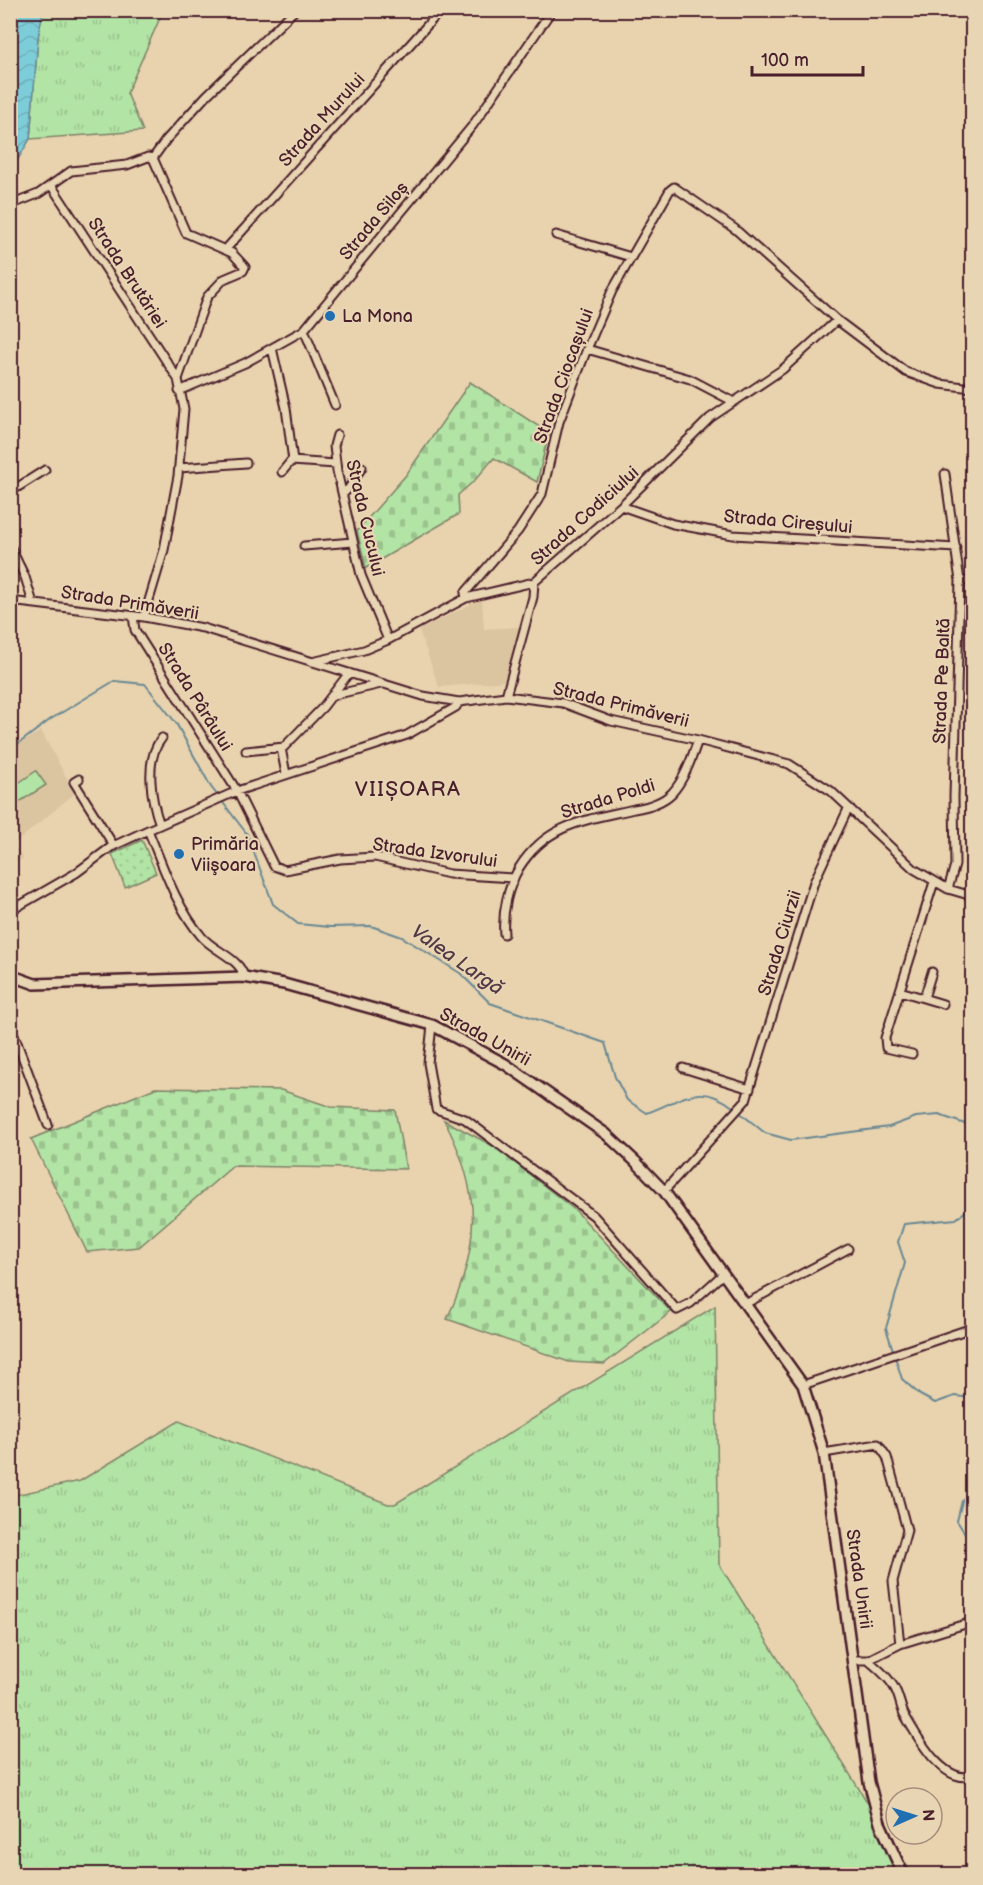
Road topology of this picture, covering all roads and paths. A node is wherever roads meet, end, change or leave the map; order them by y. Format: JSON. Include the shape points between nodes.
{"nodes":[{"id":1,"x":295,"y":10,"type":"edge"},
{"id":2,"x":441,"y":10,"type":"edge"},
{"id":3,"x":552,"y":10,"type":"edge"},
{"id":4,"x":153,"y":158,"type":"junction"},
{"id":5,"x":51,"y":185,"type":"junction"},
{"id":6,"x":10,"y":205,"type":"edge"},
{"id":7,"x":556,"y":235,"type":"dead end"},
{"id":8,"x":226,"y":249,"type":"junction"},
{"id":9,"x":631,"y":257,"type":"junction"},
{"id":10,"x":837,"y":320,"type":"junction"},
{"id":11,"x":304,"y":330,"type":"junction"},
{"id":12,"x":272,"y":348,"type":"junction"},
{"id":13,"x":587,"y":349,"type":"junction"},
{"id":14,"x":178,"y":379,"type":"junction"},
{"id":15,"x":972,"y":388,"type":"edge"},
{"id":16,"x":179,"y":391,"type":"junction"},
{"id":17,"x":734,"y":402,"type":"junction"},
{"id":18,"x":335,"y":405,"type":"dead end"},
{"id":19,"x":337,"y":435,"type":"dead end"},
{"id":20,"x":293,"y":461,"type":"junction"},
{"id":21,"x":246,"y":464,"type":"dead end"},
{"id":22,"x":336,"y":464,"type":"junction"},
{"id":23,"x":362,"y":467,"type":"dead end"},
{"id":24,"x":179,"y":468,"type":"junction"},
{"id":25,"x":45,"y":470,"type":"dead end"},
{"id":26,"x":282,"y":472,"type":"dead end"},
{"id":27,"x":945,"y":474,"type":"dead end"},
{"id":28,"x":10,"y":492,"type":"edge"},
{"id":29,"x":343,"y":494,"type":"junction"},
{"id":30,"x":621,"y":506,"type":"junction"},
{"id":31,"x":353,"y":542,"type":"junction"},
{"id":32,"x":10,"y":546,"type":"edge"},
{"id":33,"x":304,"y":546,"type":"dead end"},
{"id":34,"x":956,"y":548,"type":"junction"},
{"id":35,"x":960,"y":581,"type":"junction"},
{"id":36,"x":972,"y":581,"type":"edge"},
{"id":37,"x":534,"y":582,"type":"junction"},
{"id":38,"x":466,"y":598,"type":"junction"},
{"id":39,"x":10,"y":602,"type":"edge"},
{"id":40,"x":33,"y":603,"type":"junction"},
{"id":41,"x":133,"y":616,"type":"junction"},
{"id":42,"x":144,"y":617,"type":"junction"},
{"id":43,"x":388,"y":640,"type":"junction"},
{"id":44,"x":312,"y":662,"type":"junction"},
{"id":45,"x":349,"y":673,"type":"junction"},
{"id":46,"x":383,"y":684,"type":"junction"},
{"id":47,"x":333,"y":695,"type":"junction"},
{"id":48,"x":506,"y":696,"type":"junction"},
{"id":49,"x":459,"y":702,"type":"junction"},
{"id":50,"x":162,"y":738,"type":"dead end"},
{"id":51,"x":698,"y":740,"type":"junction"},
{"id":52,"x":281,"y":748,"type":"junction"},
{"id":53,"x":246,"y":751,"type":"dead end"},
{"id":54,"x":286,"y":774,"type":"junction"},
{"id":55,"x":79,"y":779,"type":"dead end"},
{"id":56,"x":237,"y":791,"type":"junction"},
{"id":57,"x":848,"y":809,"type":"junction"},
{"id":58,"x":160,"y":825,"type":"junction"},
{"id":59,"x":148,"y":830,"type":"junction"},
{"id":60,"x":114,"y":846,"type":"junction"},
{"id":61,"x":513,"y":878,"type":"junction"},
{"id":62,"x":934,"y":882,"type":"junction"},
{"id":63,"x":948,"y":889,"type":"junction"},
{"id":64,"x":972,"y":896,"type":"edge"},
{"id":65,"x":10,"y":911,"type":"edge"},
{"id":66,"x":504,"y":934,"type":"dead end"},
{"id":67,"x":932,"y":972,"type":"dead end"},
{"id":68,"x":11,"y":976,"type":"edge"},
{"id":69,"x":244,"y":978,"type":"junction"},
{"id":70,"x":900,"y":991,"type":"junction"},
{"id":71,"x":924,"y":998,"type":"junction"},
{"id":72,"x":943,"y":1004,"type":"dead end"},
{"id":73,"x":10,"y":1024,"type":"edge"},
{"id":74,"x":432,"y":1024,"type":"junction"},
{"id":75,"x":912,"y":1054,"type":"dead end"},
{"id":76,"x":683,"y":1068,"type":"dead end"},
{"id":77,"x":750,"y":1089,"type":"junction"},
{"id":78,"x":48,"y":1125,"type":"dead end"},
{"id":79,"x":664,"y":1191,"type":"junction"},
{"id":80,"x":848,"y":1249,"type":"dead end"},
{"id":81,"x":723,"y":1274,"type":"junction"},
{"id":82,"x":745,"y":1304,"type":"junction"},
{"id":83,"x":972,"y":1328,"type":"edge"},
{"id":84,"x":803,"y":1385,"type":"junction"},
{"id":85,"x":824,"y":1453,"type":"junction"},
{"id":86,"x":972,"y":1622,"type":"edge"},
{"id":87,"x":900,"y":1644,"type":"junction"},
{"id":88,"x":854,"y":1660,"type":"junction"},
{"id":89,"x":868,"y":1660,"type":"junction"},
{"id":90,"x":969,"y":1777,"type":"edge"},
{"id":91,"x":903,"y":1875,"type":"edge"}],
"edges":[{"from":1,"to":4,"type":"street","via":[[206,96]]},
{"from":2,"to":8,"type":"street","name":"Strada Murului"},
{"from":3,"to":11,"type":"street","name":"Strada Siloș","via":[[473,125]]},
{"from":4,"to":5,"type":"street","via":[[127,165],[79,169]]},
{"from":4,"to":8,"type":"street","via":[[186,233]]},
{"from":5,"to":6,"type":"street"},
{"from":5,"to":14,"type":"street","name":"Strada Brutăriei"},
{"from":7,"to":9,"type":"street"},
{"from":8,"to":14,"type":"street","via":[[245,267],[224,279],[207,297]]},
{"from":9,"to":10,"type":"street","name":"Strada Ciocașului","via":[[670,190],[678,188],[735,229]]},
{"from":9,"to":13,"type":"street","name":"Strada Ciocașului"},
{"from":10,"to":15,"type":"street","via":[[906,372],[940,384]]},
{"from":10,"to":17,"type":"street","name":"Strada Codiciului","via":[[783,369]]},
{"from":11,"to":12,"type":"street","name":"Strada Siloș"},
{"from":11,"to":18,"type":"street"},
{"from":12,"to":16,"type":"street","name":"Strada Siloș"},
{"from":12,"to":20,"type":"street"},
{"from":13,"to":17,"type":"street","via":[[690,379]]},
{"from":13,"to":38,"type":"street","name":"Strada Ciocașului","via":[[559,422],[542,494],[518,531],[465,592]]},
{"from":14,"to":16,"type":"street"},
{"from":16,"to":24,"type":"street","via":[[184,419]]},
{"from":17,"to":30,"type":"street","name":"Strada Codiciului","via":[[710,418]]},
{"from":19,"to":22,"type":"street","name":"Strada Cucului"},
{"from":20,"to":22,"type":"street"},
{"from":20,"to":26,"type":"street"},
{"from":21,"to":24,"type":"street"},
{"from":22,"to":29,"type":"street","name":"Strada Cucului"},
{"from":23,"to":29,"type":"street"},
{"from":24,"to":42,"type":"street","via":[[164,550]]},
{"from":25,"to":28,"type":"street"},
{"from":27,"to":34,"type":"street","name":"Strada Pe Baltă"},
{"from":29,"to":31,"type":"street","name":"Strada Cucului"},
{"from":30,"to":34,"type":"street","name":"Strada Cireșului","via":[[687,528],[742,536]]},
{"from":30,"to":37,"type":"street","name":"Strada Codiciului"},
{"from":31,"to":33,"type":"street"},
{"from":31,"to":43,"type":"street","name":"Strada Cucului","via":[[361,575]]},
{"from":32,"to":40,"type":"street"},
{"from":34,"to":35,"type":"street","name":"Strada Pe Baltă"},
{"from":35,"to":36,"type":"street"},
{"from":35,"to":63,"type":"street","name":"Strada Pe Baltă","via":[[955,865]]},
{"from":37,"to":38,"type":"street","name":"Strada Codiciului"},
{"from":37,"to":48,"type":"street"},
{"from":38,"to":43,"type":"street","name":"Strada Codiciului"},
{"from":39,"to":40,"type":"street","name":"Strada Primăverii"},
{"from":40,"to":41,"type":"street","name":"Strada Primăverii"},
{"from":41,"to":42,"type":"street","name":"Strada Primăverii"},
{"from":41,"to":56,"type":"street","name":"Strada Pârâului","via":[[135,630]]},
{"from":42,"to":44,"type":"street","name":"Strada Primăverii","via":[[203,628]]},
{"from":43,"to":44,"type":"street","name":"Strada Codiciului"},
{"from":44,"to":45,"type":"street","name":"Strada Primăverii"},
{"from":45,"to":46,"type":"street","name":"Strada Primăverii"},
{"from":45,"to":47,"type":"street"},
{"from":46,"to":47,"type":"street"},
{"from":46,"to":49,"type":"street","name":"Strada Primăverii"},
{"from":47,"to":52,"type":"street"},
{"from":48,"to":49,"type":"street","name":"Strada Primăverii"},
{"from":48,"to":51,"type":"street","name":"Strada Primăverii","via":[[563,703],[611,721]]},
{"from":49,"to":54,"type":"street","via":[[407,735]]},
{"from":50,"to":58,"type":"street","via":[[152,758]]},
{"from":51,"to":57,"type":"street","name":"Strada Primăverii","via":[[789,764],[831,790]]},
{"from":51,"to":61,"type":"street","name":"Strada Poldi","via":[[672,794],[648,806],[570,824],[542,840]]},
{"from":52,"to":53,"type":"street"},
{"from":52,"to":54,"type":"street"},
{"from":54,"to":56,"type":"street"},
{"from":55,"to":60,"type":"street","via":[[74,782]]},
{"from":56,"to":58,"type":"street"},
{"from":56,"to":61,"type":"street","name":"Strada Izvorului","via":[[274,867],[280,870],[375,857],[448,874]]},
{"from":57,"to":62,"type":"street","name":"Strada Primăverii","via":[[892,851]]},
{"from":57,"to":77,"type":"street","name":"Strada Ciurzii","via":[[814,882]]},
{"from":58,"to":59,"type":"street"},
{"from":59,"to":60,"type":"street"},
{"from":59,"to":69,"type":"street","via":[[191,924],[210,947],[240,966]]},
{"from":60,"to":65,"type":"street"},
{"from":61,"to":66,"type":"street","name":"Strada Izvorului","via":[[504,910]]},
{"from":62,"to":63,"type":"street","name":"Strada Primăverii"},
{"from":62,"to":70,"type":"street"},
{"from":63,"to":64,"type":"street","name":"Strada Primăverii"},
{"from":67,"to":71,"type":"street"},
{"from":68,"to":69,"type":"main road","name":"Strada Unirii","via":[[35,984]]},
{"from":69,"to":74,"type":"main road","name":"Strada Unirii","via":[[284,984]]},
{"from":70,"to":71,"type":"street"},
{"from":70,"to":75,"type":"street","via":[[884,1046]]},
{"from":71,"to":72,"type":"street"},
{"from":73,"to":78,"type":"street"},
{"from":74,"to":79,"type":"main road","name":"Strada Unirii","via":[[505,1064],[606,1134]]},
{"from":74,"to":81,"type":"street","via":[[428,1063],[436,1109],[465,1119],[594,1216],[677,1310],[691,1303]]},
{"from":76,"to":77,"type":"street"},
{"from":77,"to":79,"type":"street","name":"Strada Ciurzii","via":[[744,1104]]},
{"from":79,"to":81,"type":"main road","name":"Strada Unirii"},
{"from":80,"to":82,"type":"street"},
{"from":81,"to":82,"type":"main road","name":"Strada Unirii"},
{"from":82,"to":84,"type":"main road","name":"Strada Unirii"},
{"from":83,"to":84,"type":"street"},
{"from":84,"to":85,"type":"main road","name":"Strada Unirii"},
{"from":85,"to":87,"type":"street","via":[[878,1444],[887,1457],[908,1530],[893,1581]]},
{"from":85,"to":88,"type":"main road","name":"Strada Unirii"},
{"from":86,"to":87,"type":"street"},
{"from":87,"to":89,"type":"street"},
{"from":88,"to":89,"type":"street"},
{"from":88,"to":91,"type":"main road","name":"Strada Unirii","via":[[869,1782],[880,1823]]},
{"from":89,"to":90,"type":"street","via":[[894,1687],[903,1712],[940,1764],[953,1776]]}]}
